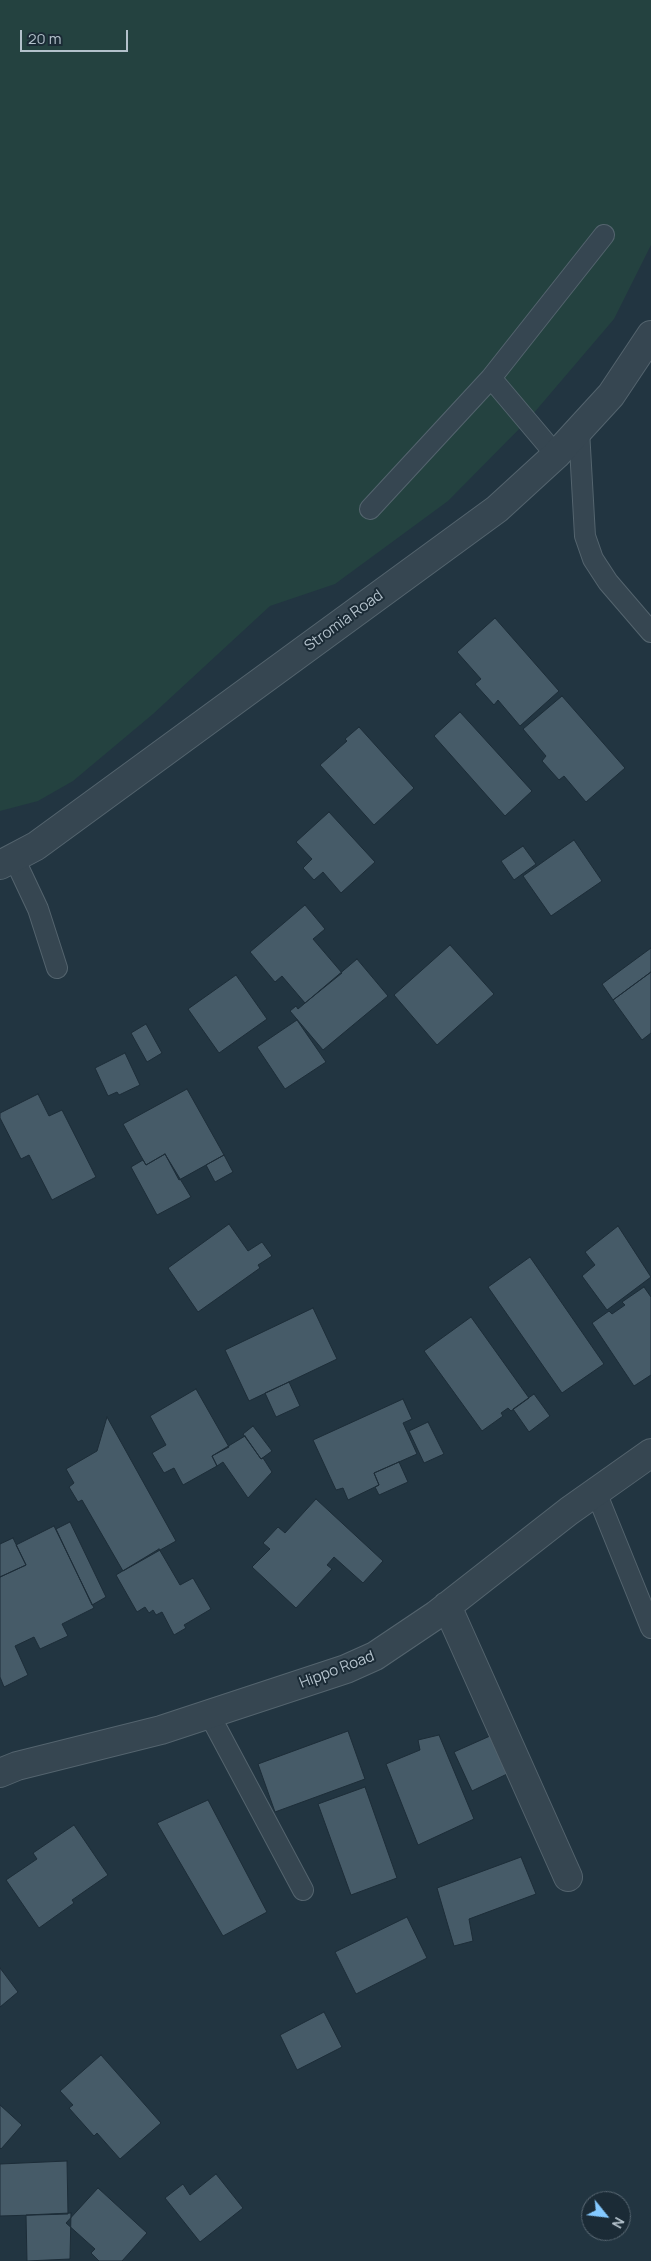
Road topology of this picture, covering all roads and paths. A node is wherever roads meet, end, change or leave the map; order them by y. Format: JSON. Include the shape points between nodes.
{"nodes":[{"id":1,"x":604,"y":235,"type":"dead end"},
{"id":2,"x":651,"y":335,"type":"edge"},
{"id":3,"x":491,"y":378,"type":"junction"},
{"id":4,"x":579,"y":430,"type":"junction"},
{"id":5,"x":556,"y":455,"type":"junction"},
{"id":6,"x":370,"y":509,"type":"dead end"},
{"id":7,"x":651,"y":632,"type":"edge"},
{"id":8,"x":7,"y":862,"type":"edge"},
{"id":9,"x":57,"y":968,"type":"dead end"},
{"id":10,"x":651,"y":1453,"type":"edge"},
{"id":11,"x":596,"y":1492,"type":"junction"},
{"id":12,"x":447,"y":1606,"type":"junction"},
{"id":13,"x":651,"y":1628,"type":"edge"},
{"id":14,"x":209,"y":1714,"type":"junction"},
{"id":15,"x":0,"y":1773,"type":"edge"},
{"id":16,"x":568,"y":1877,"type":"dead end"},
{"id":17,"x":303,"y":1890,"type":"dead end"}],
"edges":[{"from":1,"to":3,"type":"lane"},
{"from":2,"to":4,"type":"street","name":"Stromia Road","via":[[611,395]]},
{"from":3,"to":5,"type":"lane"},
{"from":3,"to":6,"type":"lane"},
{"from":4,"to":5,"type":"street","name":"Stromia Road"},
{"from":4,"to":7,"type":"lane","via":[[585,536],[593,559],[608,582]]},
{"from":5,"to":8,"type":"street","name":"Stromia Road","via":[[497,509],[36,846]]},
{"from":8,"to":9,"type":"lane","via":[[38,909]]},
{"from":10,"to":11,"type":"street","name":"Hippo Road"},
{"from":11,"to":12,"type":"street","name":"Hippo Road"},
{"from":11,"to":13,"type":"lane"},
{"from":12,"to":14,"type":"street","name":"Hippo Road","via":[[375,1656],[346,1669]]},
{"from":12,"to":16,"type":"street"},
{"from":14,"to":15,"type":"street","name":"Hippo Road"},
{"from":14,"to":17,"type":"lane"}]}
